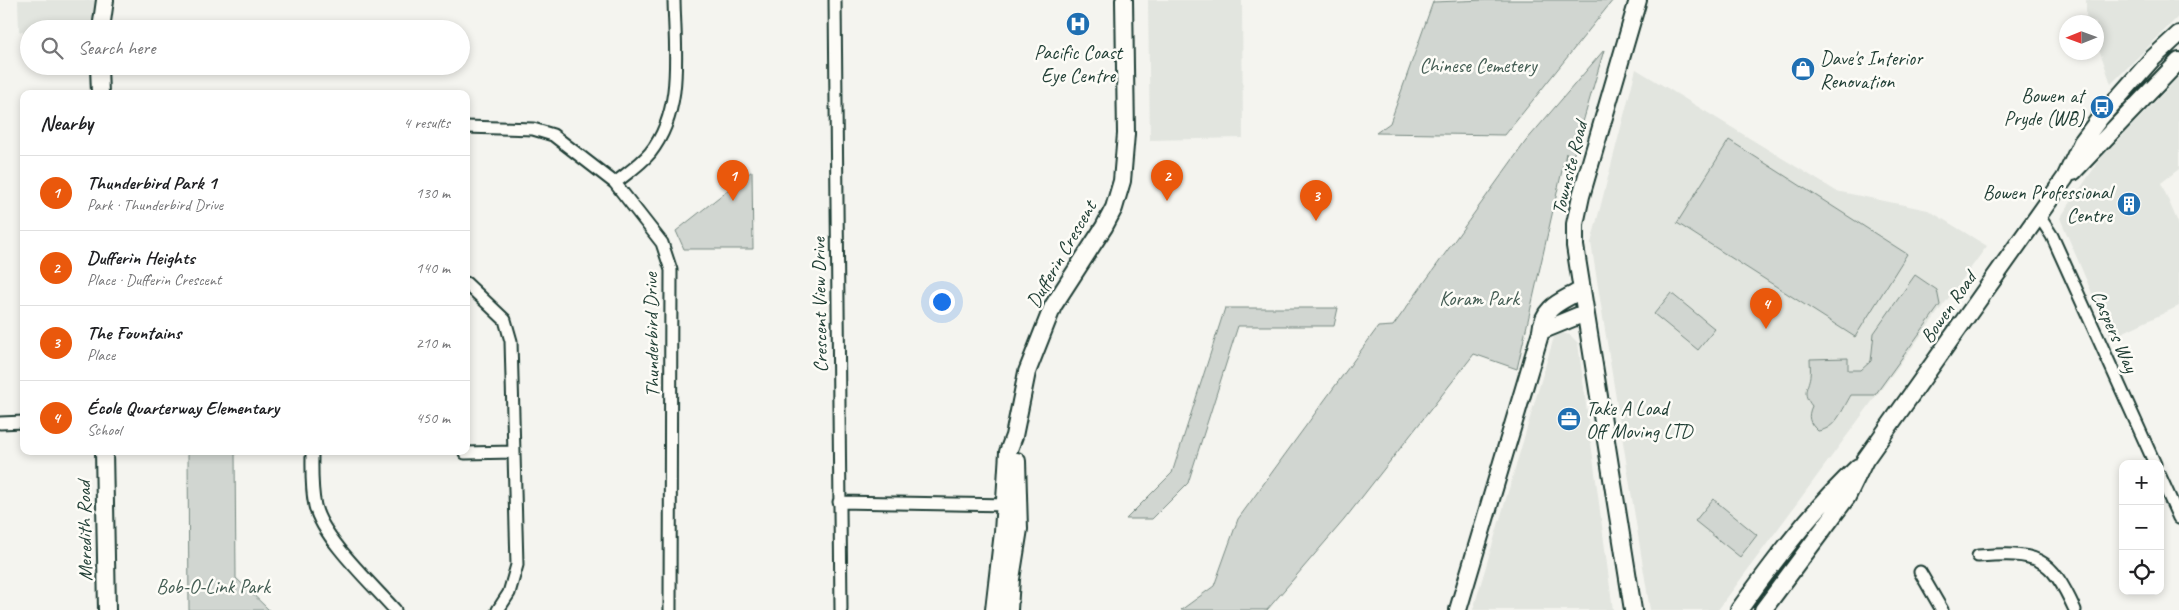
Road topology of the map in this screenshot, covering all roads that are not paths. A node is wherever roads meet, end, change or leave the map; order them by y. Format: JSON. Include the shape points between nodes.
{"nodes":[{"id":1,"x":105,"y":0,"type":"edge"},
{"id":2,"x":674,"y":0,"type":"edge"},
{"id":3,"x":835,"y":0,"type":"edge"},
{"id":4,"x":1124,"y":0,"type":"edge"},
{"id":5,"x":1638,"y":0,"type":"edge"},
{"id":6,"x":102,"y":20,"type":"edge"},
{"id":7,"x":2179,"y":34,"type":"edge"},
{"id":8,"x":2179,"y":61,"type":"edge"},
{"id":9,"x":99,"y":75,"type":"edge"},
{"id":10,"x":100,"y":90,"type":"edge"},
{"id":11,"x":470,"y":127,"type":"edge"},
{"id":12,"x":2066,"y":178,"type":"junction"},
{"id":13,"x":616,"y":184,"type":"junction"},
{"id":14,"x":2039,"y":216,"type":"junction"},
{"id":15,"x":470,"y":287,"type":"edge"},
{"id":16,"x":1581,"y":290,"type":"junction"},
{"id":17,"x":1585,"y":313,"type":"junction"},
{"id":18,"x":1541,"y":331,"type":"junction"},
{"id":19,"x":20,"y":422,"type":"edge"},
{"id":20,"x":0,"y":423,"type":"edge"},
{"id":21,"x":514,"y":452,"type":"junction"},
{"id":22,"x":470,"y":453,"type":"edge"},
{"id":23,"x":104,"y":455,"type":"edge"},
{"id":24,"x":312,"y":455,"type":"edge"},
{"id":25,"x":1865,"y":460,"type":"junction"},
{"id":26,"x":2153,"y":460,"type":"edge"},
{"id":27,"x":2164,"y":485,"type":"edge"},
{"id":28,"x":839,"y":502,"type":"junction"},
{"id":29,"x":1012,"y":505,"type":"junction"},
{"id":30,"x":2179,"y":518,"type":"edge"},
{"id":31,"x":1978,"y":556,"type":"dead end"},
{"id":32,"x":1920,"y":572,"type":"dead end"},
{"id":33,"x":107,"y":610,"type":"edge"},
{"id":34,"x":395,"y":610,"type":"edge"},
{"id":35,"x":498,"y":610,"type":"edge"},
{"id":36,"x":670,"y":610,"type":"edge"},
{"id":37,"x":841,"y":610,"type":"edge"},
{"id":38,"x":994,"y":610,"type":"edge"},
{"id":39,"x":1009,"y":610,"type":"edge"},
{"id":40,"x":1458,"y":610,"type":"edge"},
{"id":41,"x":1633,"y":610,"type":"edge"},
{"id":42,"x":1739,"y":610,"type":"edge"},
{"id":43,"x":1763,"y":610,"type":"edge"},
{"id":44,"x":1942,"y":610,"type":"edge"},
{"id":45,"x":2075,"y":610,"type":"edge"}],
"edges":[{"from":1,"to":6,"type":"street"},
{"from":2,"to":13,"type":"street","via":[[675,95],[650,153]]},
{"from":3,"to":28,"type":"street","name":"Crescent View Drive"},
{"from":4,"to":29,"type":"street","name":"Dufferin Crescent","via":[[1126,151],[1120,189],[1104,226],[1064,287],[1043,327],[1025,380],[1014,436],[1017,453]]},
{"from":5,"to":16,"type":"street","name":"Townsite Road","via":[[1581,196],[1575,246]]},
{"from":7,"to":12,"type":"street","name":"Bowen Road","via":[[2100,118],[2082,142]]},
{"from":8,"to":12,"type":"street","name":"Bowen Road"},
{"from":9,"to":10,"type":"street"},
{"from":11,"to":13,"type":"street","name":"Thunderbird Drive","via":[[533,128],[553,135]]},
{"from":12,"to":14,"type":"street","name":"Bowen Road"},
{"from":13,"to":36,"type":"street","name":"Thunderbird Drive","via":[[662,243],[671,270]]},
{"from":14,"to":25,"type":"street","name":"Bowen Road"},
{"from":14,"to":26,"type":"street","name":"Caspers Way","via":[[2052,236]]},
{"from":15,"to":21,"type":"street","via":[[505,320],[509,334]]},
{"from":16,"to":17,"type":"street","name":"Townsite Road"},
{"from":16,"to":18,"type":"street","via":[[1550,309],[1542,319]]},
{"from":17,"to":18,"type":"street"},
{"from":17,"to":41,"type":"street","name":"Townsite Road"},
{"from":18,"to":40,"type":"street"},
{"from":19,"to":20,"type":"street"},
{"from":21,"to":22,"type":"street"},
{"from":21,"to":35,"type":"street","via":[[517,565],[509,593]]},
{"from":23,"to":33,"type":"street","name":"Meredith Road"},
{"from":24,"to":34,"type":"street","via":[[316,507],[329,535]]},
{"from":25,"to":42,"type":"street","name":"Bowen Road","via":[[1837,486]]},
{"from":25,"to":43,"type":"street","name":"Bowen Road","via":[[1847,497]]},
{"from":27,"to":30,"type":"street"},
{"from":28,"to":29,"type":"street"},
{"from":28,"to":37,"type":"street","name":"Crescent View Drive"},
{"from":29,"to":38,"type":"street","name":"Dufferin Crescent"},
{"from":29,"to":39,"type":"street","name":"Dufferin Crescent","via":[[1019,529],[1010,580]]},
{"from":31,"to":45,"type":"street","via":[[2009,554],[2041,560],[2064,585]]},
{"from":32,"to":44,"type":"street"}]}
